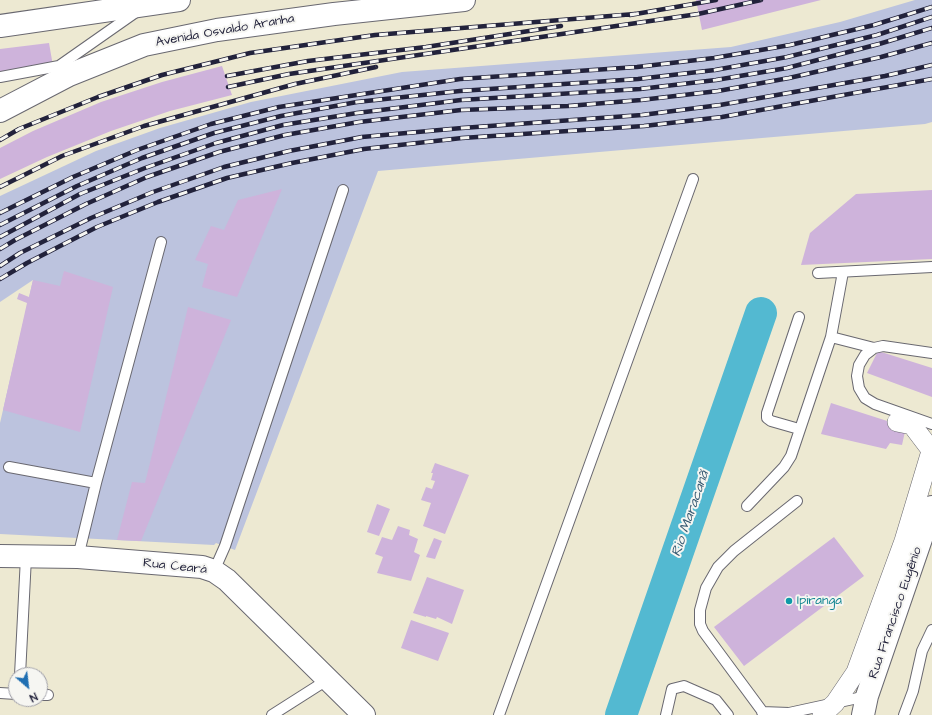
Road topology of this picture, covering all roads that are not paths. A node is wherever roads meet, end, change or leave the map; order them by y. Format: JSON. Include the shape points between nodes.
{"nodes":[{"id":1,"x":179,"y":0,"type":"edge"},
{"id":2,"x":464,"y":0,"type":"edge"},
{"id":3,"x":146,"y":5,"type":"junction"},
{"id":4,"x":0,"y":26,"type":"edge"},
{"id":5,"x":0,"y":77,"type":"edge"},
{"id":6,"x":0,"y":111,"type":"edge"},
{"id":7,"x":693,"y":178,"type":"dead end"},
{"id":8,"x":343,"y":190,"type":"dead end"},
{"id":9,"x":161,"y":242,"type":"dead end"},
{"id":10,"x":932,"y":267,"type":"edge"},
{"id":11,"x":843,"y":272,"type":"junction"},
{"id":12,"x":818,"y":273,"type":"dead end"},
{"id":13,"x":799,"y":317,"type":"dead end"},
{"id":14,"x":831,"y":337,"type":"junction"},
{"id":15,"x":874,"y":348,"type":"junction"},
{"id":16,"x":932,"y":353,"type":"edge"},
{"id":17,"x":897,"y":422,"type":"dead end"},
{"id":18,"x":932,"y":424,"type":"edge"},
{"id":19,"x":799,"y":429,"type":"junction"},
{"id":20,"x":932,"y":449,"type":"edge"},
{"id":21,"x":9,"y":467,"type":"dead end"},
{"id":22,"x":96,"y":484,"type":"junction"},
{"id":23,"x":797,"y":501,"type":"dead end"},
{"id":24,"x":747,"y":506,"type":"dead end"},
{"id":25,"x":932,"y":507,"type":"edge"},
{"id":26,"x":928,"y":537,"type":"edge"},
{"id":27,"x":0,"y":556,"type":"edge"},
{"id":28,"x":26,"y":557,"type":"junction"},
{"id":29,"x":78,"y":557,"type":"junction"},
{"id":30,"x":214,"y":571,"type":"junction"},
{"id":31,"x":932,"y":630,"type":"edge"},
{"id":32,"x":20,"y":667,"type":"edge"},
{"id":33,"x":327,"y":680,"type":"junction"},
{"id":34,"x":865,"y":706,"type":"edge"},
{"id":35,"x":837,"y":711,"type":"edge"},
{"id":36,"x":763,"y":713,"type":"edge"},
{"id":37,"x":272,"y":715,"type":"edge"},
{"id":38,"x":364,"y":715,"type":"edge"},
{"id":39,"x":499,"y":715,"type":"edge"},
{"id":40,"x":666,"y":715,"type":"edge"},
{"id":41,"x":728,"y":715,"type":"edge"},
{"id":42,"x":904,"y":715,"type":"edge"}],
"edges":[{"from":1,"to":3,"type":"main road"},
{"from":2,"to":6,"type":"main road","name":"Avenida Osvaldo Aranha","via":[[217,30],[144,45],[69,75]]},
{"from":3,"to":4,"type":"main road"},
{"from":3,"to":5,"type":"lane","via":[[59,66]]},
{"from":7,"to":39,"type":"lane"},
{"from":8,"to":30,"type":"lane","via":[[226,546]]},
{"from":9,"to":22,"type":"lane"},
{"from":10,"to":11,"type":"lane"},
{"from":11,"to":12,"type":"lane"},
{"from":11,"to":14,"type":"lane"},
{"from":13,"to":19,"type":"lane","via":[[767,418]]},
{"from":14,"to":15,"type":"lane"},
{"from":14,"to":19,"type":"lane"},
{"from":15,"to":16,"type":"lane","via":[[892,346]]},
{"from":15,"to":18,"type":"lane","via":[[865,355],[859,365],[857,376],[859,388],[866,398],[875,404]]},
{"from":17,"to":20,"type":"street","via":[[912,425]]},
{"from":19,"to":24,"type":"lane","via":[[791,456],[784,467]]},
{"from":20,"to":35,"type":"street","via":[[904,541],[860,664]]},
{"from":21,"to":22,"type":"lane"},
{"from":22,"to":29,"type":"lane"},
{"from":23,"to":36,"type":"lane","via":[[734,551],[718,567],[706,588],[700,610],[703,631]]},
{"from":25,"to":26,"type":"main road","name":"Rua Francisco Eugênio"},
{"from":26,"to":34,"type":"main road","name":"Rua Francisco Eugênio"},
{"from":27,"to":28,"type":"main road","name":"Rua Ceará"},
{"from":28,"to":29,"type":"main road","name":"Rua Ceará"},
{"from":28,"to":32,"type":"lane"},
{"from":29,"to":30,"type":"main road","name":"Rua Ceará","via":[[194,566]]},
{"from":30,"to":33,"type":"main road","name":"Rua Ceará","via":[[227,580]]},
{"from":31,"to":42,"type":"lane","via":[[922,650],[913,691]]},
{"from":33,"to":37,"type":"lane"},
{"from":33,"to":38,"type":"main road","name":"Rua Ceará"},
{"from":34,"to":35,"type":"main road","name":"Rua Francisco Eugênio"},
{"from":35,"to":36,"type":"lane"},
{"from":40,"to":41,"type":"lane","via":[[672,689],[684,686],[716,700]]}]}
